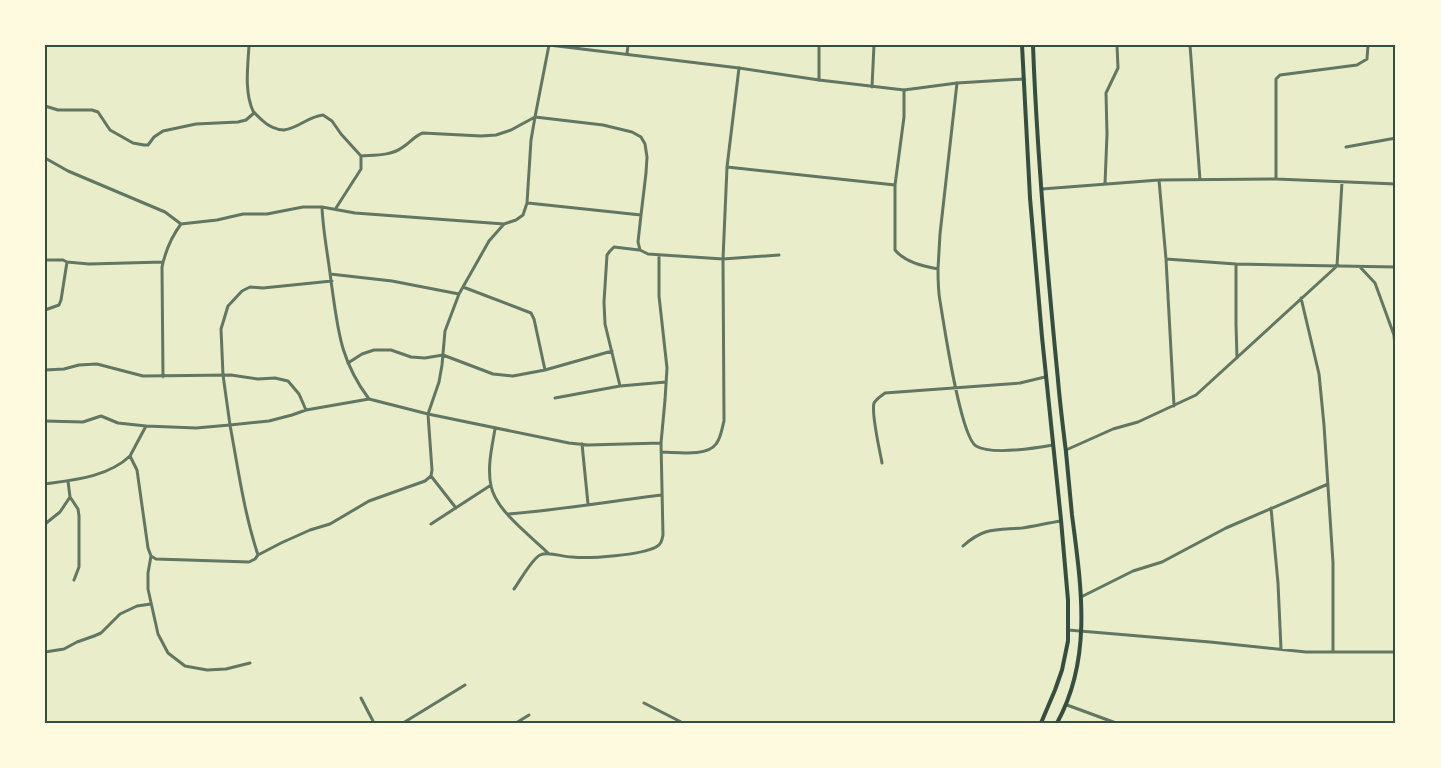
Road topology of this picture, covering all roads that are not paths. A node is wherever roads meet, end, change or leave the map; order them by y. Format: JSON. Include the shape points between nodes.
{"nodes":[{"id":1,"x":249,"y":45,"type":"edge"},
{"id":2,"x":549,"y":45,"type":"edge"},
{"id":3,"x":628,"y":45,"type":"edge"},
{"id":4,"x":819,"y":45,"type":"edge"},
{"id":5,"x":874,"y":45,"type":"edge"},
{"id":6,"x":1022,"y":45,"type":"edge"},
{"id":7,"x":1033,"y":45,"type":"edge"},
{"id":8,"x":1117,"y":45,"type":"edge"},
{"id":9,"x":1190,"y":45,"type":"edge"},
{"id":10,"x":1368,"y":45,"type":"edge"},
{"id":11,"x":627,"y":54,"type":"junction"},
{"id":12,"x":739,"y":68,"type":"junction"},
{"id":13,"x":1025,"y":79,"type":"junction"},
{"id":14,"x":819,"y":80,"type":"junction"},
{"id":15,"x":957,"y":83,"type":"junction"},
{"id":16,"x":872,"y":87,"type":"junction"},
{"id":17,"x":904,"y":90,"type":"junction"},
{"id":18,"x":45,"y":106,"type":"edge"},
{"id":19,"x":254,"y":113,"type":"junction"},
{"id":20,"x":535,"y":117,"type":"junction"},
{"id":21,"x":1396,"y":138,"type":"edge"},
{"id":22,"x":1346,"y":147,"type":"dead end"},
{"id":23,"x":361,"y":156,"type":"junction"},
{"id":24,"x":45,"y":158,"type":"edge"},
{"id":25,"x":728,"y":167,"type":"junction"},
{"id":26,"x":1276,"y":179,"type":"junction"},
{"id":27,"x":1159,"y":180,"type":"junction"},
{"id":28,"x":1200,"y":180,"type":"junction"},
{"id":29,"x":1342,"y":182,"type":"junction"},
{"id":30,"x":1105,"y":184,"type":"junction"},
{"id":31,"x":1396,"y":184,"type":"edge"},
{"id":32,"x":895,"y":185,"type":"junction"},
{"id":33,"x":1042,"y":189,"type":"junction"},
{"id":34,"x":527,"y":203,"type":"junction"},
{"id":35,"x":322,"y":207,"type":"junction"},
{"id":36,"x":336,"y":208,"type":"junction"},
{"id":37,"x":641,"y":215,"type":"junction"},
{"id":38,"x":181,"y":224,"type":"junction"},
{"id":39,"x":504,"y":224,"type":"junction"},
{"id":40,"x":640,"y":250,"type":"junction"},
{"id":41,"x":659,"y":255,"type":"junction"},
{"id":42,"x":779,"y":255,"type":"dead end"},
{"id":43,"x":723,"y":259,"type":"junction"},
{"id":44,"x":1166,"y":259,"type":"junction"},
{"id":45,"x":45,"y":260,"type":"edge"},
{"id":46,"x":67,"y":262,"type":"junction"},
{"id":47,"x":163,"y":262,"type":"junction"},
{"id":48,"x":1236,"y":264,"type":"junction"},
{"id":49,"x":1337,"y":266,"type":"junction"},
{"id":50,"x":1360,"y":267,"type":"junction"},
{"id":51,"x":1396,"y":267,"type":"edge"},
{"id":52,"x":938,"y":269,"type":"junction"},
{"id":53,"x":330,"y":274,"type":"junction"},
{"id":54,"x":332,"y":281,"type":"junction"},
{"id":55,"x":463,"y":287,"type":"junction"},
{"id":56,"x":459,"y":294,"type":"junction"},
{"id":57,"x":1301,"y":298,"type":"junction"},
{"id":58,"x":45,"y":310,"type":"edge"},
{"id":59,"x":612,"y":351,"type":"junction"},
{"id":60,"x":443,"y":355,"type":"junction"},
{"id":61,"x":1396,"y":357,"type":"edge"},
{"id":62,"x":1237,"y":358,"type":"junction"},
{"id":63,"x":348,"y":363,"type":"junction"},
{"id":64,"x":45,"y":370,"type":"edge"},
{"id":65,"x":545,"y":370,"type":"junction"},
{"id":66,"x":223,"y":375,"type":"junction"},
{"id":67,"x":163,"y":376,"type":"junction"},
{"id":68,"x":1045,"y":377,"type":"junction"},
{"id":69,"x":666,"y":382,"type":"junction"},
{"id":70,"x":620,"y":386,"type":"junction"},
{"id":71,"x":956,"y":388,"type":"junction"},
{"id":72,"x":555,"y":398,"type":"dead end"},
{"id":73,"x":369,"y":399,"type":"junction"},
{"id":74,"x":1174,"y":406,"type":"junction"},
{"id":75,"x":306,"y":410,"type":"junction"},
{"id":76,"x":428,"y":414,"type":"junction"},
{"id":77,"x":45,"y":422,"type":"edge"},
{"id":78,"x":230,"y":425,"type":"junction"},
{"id":79,"x":146,"y":426,"type":"junction"},
{"id":80,"x":495,"y":429,"type":"junction"},
{"id":81,"x":661,"y":443,"type":"junction"},
{"id":82,"x":582,"y":444,"type":"junction"},
{"id":83,"x":1053,"y":445,"type":"junction"},
{"id":84,"x":1066,"y":450,"type":"junction"},
{"id":85,"x":661,"y":452,"type":"junction"},
{"id":86,"x":130,"y":456,"type":"junction"},
{"id":87,"x":882,"y":463,"type":"dead end"},
{"id":88,"x":431,"y":476,"type":"junction"},
{"id":89,"x":68,"y":481,"type":"junction"},
{"id":90,"x":45,"y":484,"type":"edge"},
{"id":91,"x":1328,"y":484,"type":"junction"},
{"id":92,"x":491,"y":485,"type":"junction"},
{"id":93,"x":662,"y":495,"type":"junction"},
{"id":94,"x":70,"y":497,"type":"junction"},
{"id":95,"x":588,"y":504,"type":"junction"},
{"id":96,"x":456,"y":508,"type":"junction"},
{"id":97,"x":1271,"y":508,"type":"junction"},
{"id":98,"x":508,"y":514,"type":"junction"},
{"id":99,"x":1061,"y":520,"type":"junction"},
{"id":100,"x":45,"y":524,"type":"edge"},
{"id":101,"x":431,"y":524,"type":"dead end"},
{"id":102,"x":963,"y":546,"type":"dead end"},
{"id":103,"x":550,"y":554,"type":"junction"},
{"id":104,"x":258,"y":555,"type":"junction"},
{"id":105,"x":151,"y":556,"type":"junction"},
{"id":106,"x":74,"y":580,"type":"dead end"},
{"id":107,"x":514,"y":589,"type":"dead end"},
{"id":108,"x":1081,"y":597,"type":"junction"},
{"id":109,"x":151,"y":604,"type":"junction"},
{"id":110,"x":1068,"y":630,"type":"junction"},
{"id":111,"x":1082,"y":632,"type":"junction"},
{"id":112,"x":1281,"y":649,"type":"junction"},
{"id":113,"x":45,"y":652,"type":"edge"},
{"id":114,"x":1333,"y":652,"type":"junction"},
{"id":115,"x":1396,"y":652,"type":"edge"},
{"id":116,"x":250,"y":663,"type":"dead end"},
{"id":117,"x":465,"y":685,"type":"dead end"},
{"id":118,"x":361,"y":698,"type":"dead end"},
{"id":119,"x":644,"y":703,"type":"dead end"},
{"id":120,"x":1067,"y":705,"type":"junction"},
{"id":121,"x":529,"y":715,"type":"dead end"},
{"id":122,"x":374,"y":723,"type":"edge"},
{"id":123,"x":403,"y":723,"type":"edge"},
{"id":124,"x":516,"y":723,"type":"edge"},
{"id":125,"x":683,"y":723,"type":"edge"},
{"id":126,"x":1041,"y":723,"type":"edge"},
{"id":127,"x":1057,"y":723,"type":"edge"},
{"id":128,"x":1116,"y":723,"type":"edge"}],
"edges":[{"from":1,"to":19,"type":"street","via":[[248,96]]},
{"from":2,"to":11,"type":"street"},
{"from":2,"to":20,"type":"street"},
{"from":3,"to":11,"type":"street"},
{"from":4,"to":14,"type":"street"},
{"from":5,"to":16,"type":"street"},
{"from":6,"to":13,"type":"main road"},
{"from":7,"to":33,"type":"main road"},
{"from":8,"to":30,"type":"street","via":[[1118,68],[1106,93]]},
{"from":9,"to":28,"type":"street"},
{"from":10,"to":26,"type":"street","via":[[1367,59],[1357,65],[1280,75],[1276,79]]},
{"from":11,"to":12,"type":"street"},
{"from":12,"to":14,"type":"street"},
{"from":12,"to":25,"type":"street"},
{"from":13,"to":15,"type":"street"},
{"from":13,"to":68,"type":"main road"},
{"from":14,"to":16,"type":"street"},
{"from":15,"to":17,"type":"street"},
{"from":15,"to":52,"type":"street"},
{"from":16,"to":17,"type":"street"},
{"from":17,"to":32,"type":"street"},
{"from":18,"to":19,"type":"street","via":[[98,112],[110,130],[144,146],[163,131],[196,124],[238,122]]},
{"from":19,"to":23,"type":"street","via":[[267,125],[281,130],[324,115]]},
{"from":20,"to":23,"type":"street","via":[[496,135],[423,133],[392,154]]},
{"from":20,"to":34,"type":"street"},
{"from":20,"to":37,"type":"street","via":[[603,125],[641,137],[647,157]]},
{"from":21,"to":22,"type":"street"},
{"from":23,"to":36,"type":"street","via":[[361,169]]},
{"from":24,"to":38,"type":"street","via":[[165,212]]},
{"from":25,"to":32,"type":"street"},
{"from":25,"to":43,"type":"street"},
{"from":26,"to":28,"type":"street"},
{"from":26,"to":29,"type":"street"},
{"from":27,"to":28,"type":"street"},
{"from":27,"to":30,"type":"street"},
{"from":27,"to":44,"type":"street"},
{"from":29,"to":31,"type":"street"},
{"from":29,"to":49,"type":"street"},
{"from":30,"to":33,"type":"street"},
{"from":32,"to":52,"type":"street","via":[[895,250],[918,265]]},
{"from":33,"to":84,"type":"main road"},
{"from":34,"to":37,"type":"street"},
{"from":34,"to":39,"type":"street","via":[[523,215]]},
{"from":35,"to":36,"type":"street"},
{"from":35,"to":38,"type":"street"},
{"from":35,"to":53,"type":"street"},
{"from":36,"to":39,"type":"street","via":[[355,213]]},
{"from":37,"to":40,"type":"street"},
{"from":38,"to":47,"type":"street"},
{"from":39,"to":55,"type":"street","via":[[489,241]]},
{"from":40,"to":41,"type":"street"},
{"from":40,"to":59,"type":"street","via":[[614,247],[607,255],[605,324]]},
{"from":41,"to":43,"type":"street"},
{"from":41,"to":69,"type":"street"},
{"from":42,"to":43,"type":"street"},
{"from":43,"to":85,"type":"street","via":[[721,434],[709,451]]},
{"from":44,"to":48,"type":"street"},
{"from":44,"to":74,"type":"street"},
{"from":45,"to":46,"type":"street"},
{"from":46,"to":47,"type":"street"},
{"from":46,"to":58,"type":"street","via":[[59,305]]},
{"from":47,"to":67,"type":"street"},
{"from":48,"to":49,"type":"street"},
{"from":48,"to":62,"type":"street"},
{"from":49,"to":50,"type":"street"},
{"from":49,"to":57,"type":"street"},
{"from":50,"to":51,"type":"street"},
{"from":50,"to":61,"type":"street","via":[[1375,283],[1394,335]]},
{"from":52,"to":71,"type":"street","via":[[944,331]]},
{"from":53,"to":54,"type":"street"},
{"from":53,"to":56,"type":"street"},
{"from":54,"to":63,"type":"street","via":[[338,328]]},
{"from":54,"to":66,"type":"street","via":[[250,287],[242,291],[228,306],[221,329]]},
{"from":55,"to":56,"type":"street"},
{"from":55,"to":65,"type":"street","via":[[531,313]]},
{"from":56,"to":60,"type":"street","via":[[445,332]]},
{"from":57,"to":62,"type":"street"},
{"from":57,"to":91,"type":"street","via":[[1319,374]]},
{"from":59,"to":65,"type":"street"},
{"from":59,"to":70,"type":"street"},
{"from":60,"to":63,"type":"street","via":[[411,357],[391,350],[375,350]]},
{"from":60,"to":65,"type":"street","via":[[494,374],[513,376]]},
{"from":60,"to":76,"type":"street"},
{"from":62,"to":74,"type":"street","via":[[1196,395]]},
{"from":63,"to":73,"type":"street"},
{"from":64,"to":67,"type":"street","via":[[97,364],[143,376]]},
{"from":66,"to":67,"type":"street"},
{"from":66,"to":75,"type":"street","via":[[288,381]]},
{"from":66,"to":78,"type":"street"},
{"from":68,"to":71,"type":"street"},
{"from":68,"to":83,"type":"main road"},
{"from":69,"to":70,"type":"street"},
{"from":69,"to":81,"type":"street"},
{"from":70,"to":72,"type":"street"},
{"from":71,"to":83,"type":"street","via":[[963,420],[976,446],[991,451]]},
{"from":71,"to":87,"type":"street","via":[[885,393],[879,397],[874,403],[874,414]]},
{"from":73,"to":75,"type":"street"},
{"from":73,"to":76,"type":"street"},
{"from":74,"to":84,"type":"street"},
{"from":75,"to":78,"type":"street","via":[[269,421]]},
{"from":76,"to":80,"type":"street"},
{"from":76,"to":88,"type":"street"},
{"from":77,"to":79,"type":"street","via":[[83,422],[101,416],[118,423]]},
{"from":78,"to":79,"type":"street"},
{"from":78,"to":104,"type":"street"},
{"from":79,"to":86,"type":"street"},
{"from":80,"to":82,"type":"street"},
{"from":80,"to":92,"type":"street"},
{"from":81,"to":82,"type":"street"},
{"from":81,"to":85,"type":"street"},
{"from":82,"to":95,"type":"street"},
{"from":83,"to":99,"type":"main road"},
{"from":84,"to":108,"type":"main road"},
{"from":85,"to":93,"type":"street"},
{"from":86,"to":89,"type":"street","via":[[114,468]]},
{"from":86,"to":105,"type":"street","via":[[137,470]]},
{"from":88,"to":96,"type":"street"},
{"from":88,"to":104,"type":"street","via":[[369,501],[330,524]]},
{"from":89,"to":90,"type":"street"},
{"from":89,"to":94,"type":"street"},
{"from":91,"to":97,"type":"street"},
{"from":91,"to":114,"type":"street"},
{"from":92,"to":96,"type":"street"},
{"from":92,"to":98,"type":"street"},
{"from":93,"to":95,"type":"street"},
{"from":93,"to":103,"type":"street","via":[[663,535],[657,547],[608,556],[573,558]]},
{"from":94,"to":100,"type":"street"},
{"from":94,"to":106,"type":"street","via":[[79,516],[79,567]]},
{"from":95,"to":98,"type":"street"},
{"from":96,"to":101,"type":"street"},
{"from":97,"to":108,"type":"street"},
{"from":97,"to":112,"type":"street"},
{"from":98,"to":103,"type":"street"},
{"from":99,"to":102,"type":"street","via":[[994,529],[973,537]]},
{"from":99,"to":110,"type":"main road"},
{"from":103,"to":107,"type":"street","via":[[534,559]]},
{"from":104,"to":105,"type":"street","via":[[249,562]]},
{"from":105,"to":109,"type":"street"},
{"from":108,"to":111,"type":"main road"},
{"from":109,"to":113,"type":"street","via":[[120,614],[101,633],[64,649]]},
{"from":109,"to":116,"type":"street","via":[[158,634],[168,653],[185,666],[207,670]]},
{"from":110,"to":111,"type":"street"},
{"from":110,"to":126,"type":"main road","via":[[1062,670]]},
{"from":111,"to":112,"type":"street"},
{"from":111,"to":120,"type":"main road"},
{"from":112,"to":114,"type":"street"},
{"from":114,"to":115,"type":"street"},
{"from":117,"to":123,"type":"street"},
{"from":118,"to":122,"type":"street"},
{"from":119,"to":125,"type":"street"},
{"from":120,"to":127,"type":"main road"},
{"from":120,"to":128,"type":"street"},
{"from":121,"to":124,"type":"street"}]}
